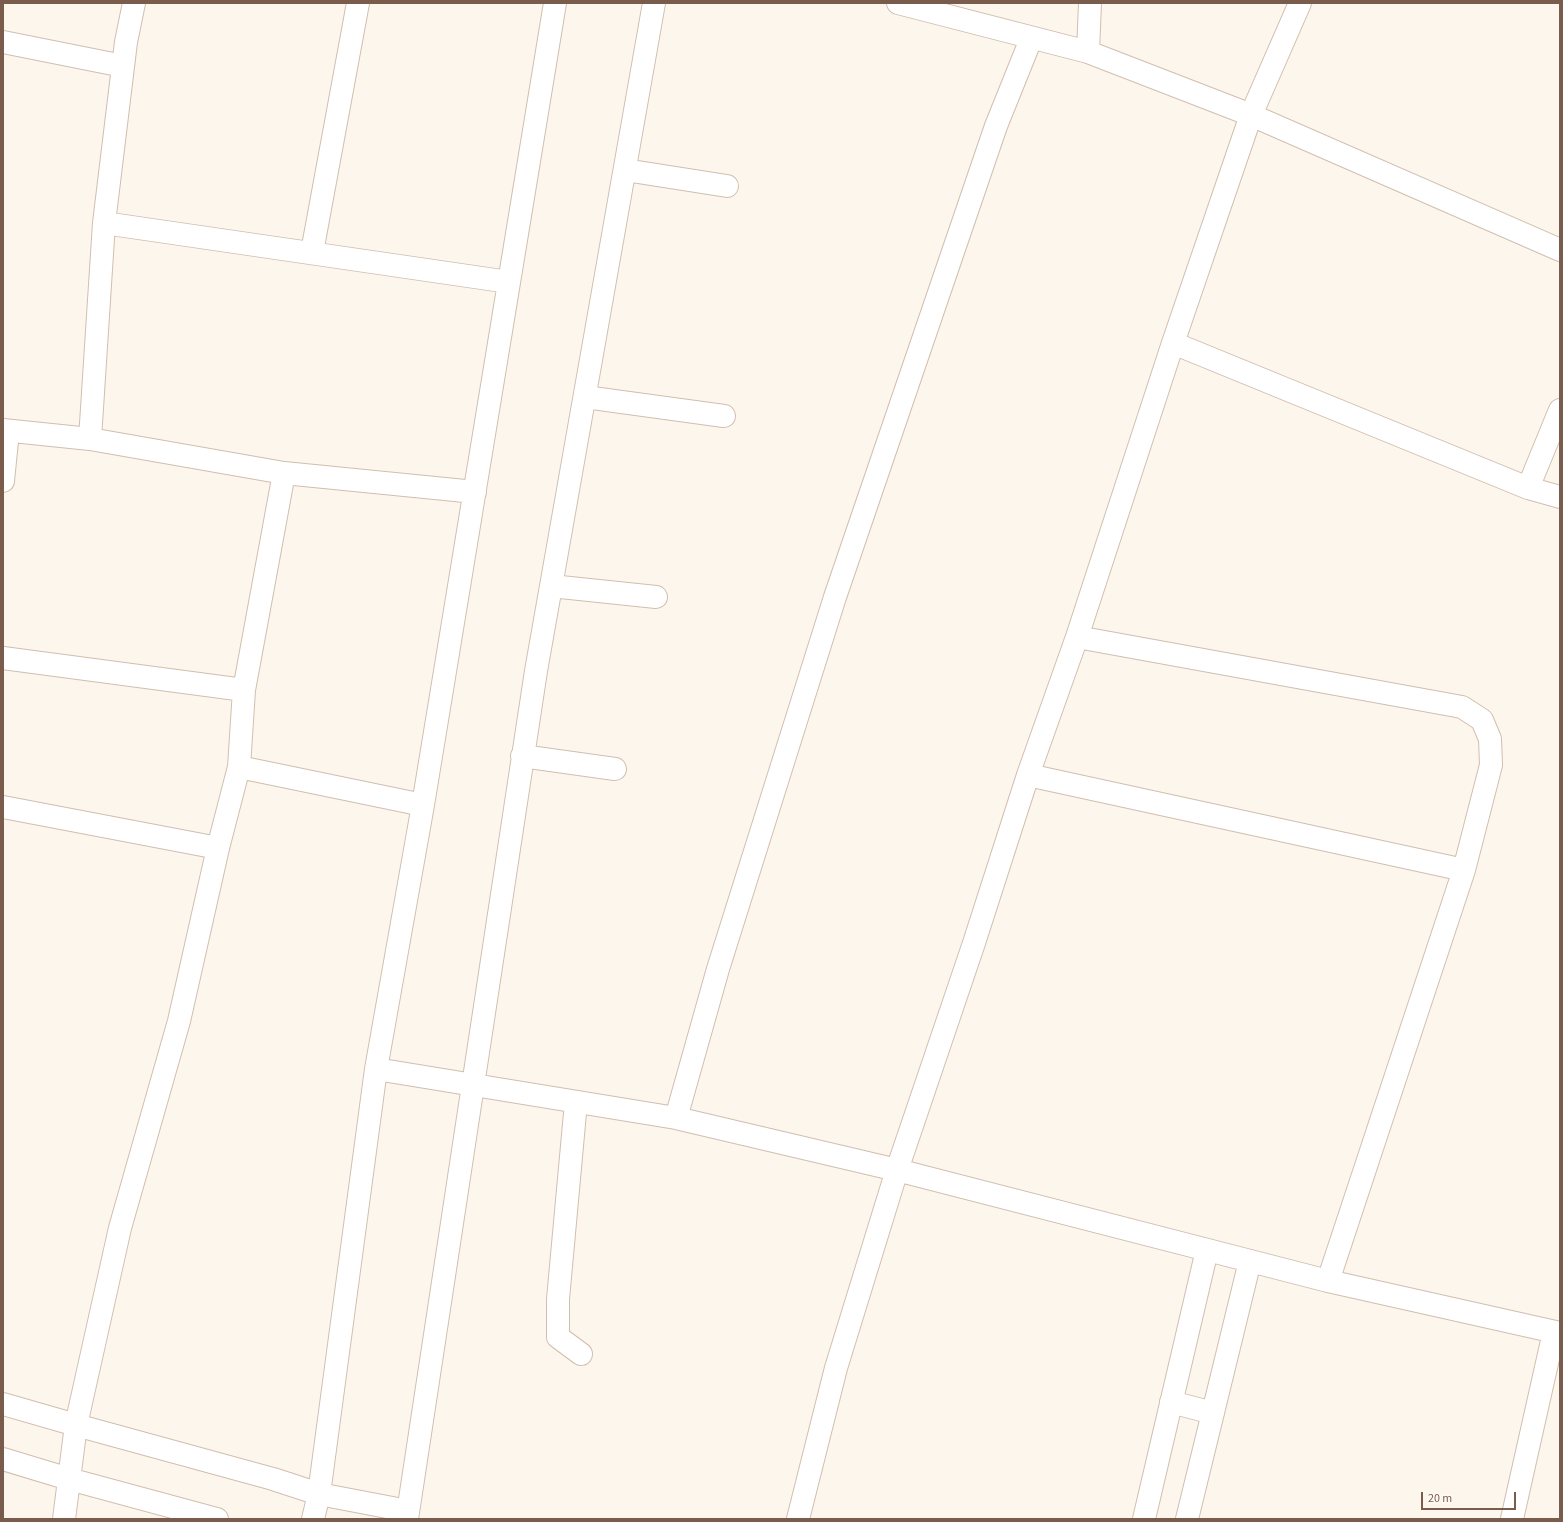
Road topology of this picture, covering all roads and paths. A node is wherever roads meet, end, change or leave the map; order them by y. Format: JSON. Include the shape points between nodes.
{"nodes":[{"id":1,"x":134,"y":3,"type":"edge"},
{"id":2,"x":358,"y":3,"type":"edge"},
{"id":3,"x":554,"y":3,"type":"edge"},
{"id":4,"x":654,"y":3,"type":"edge"},
{"id":5,"x":898,"y":3,"type":"edge"},
{"id":6,"x":1090,"y":3,"type":"edge"},
{"id":7,"x":1300,"y":3,"type":"edge"},
{"id":8,"x":1031,"y":39,"type":"junction"},
{"id":9,"x":3,"y":42,"type":"edge"},
{"id":10,"x":1088,"y":52,"type":"junction"},
{"id":11,"x":123,"y":66,"type":"junction"},
{"id":12,"x":1251,"y":115,"type":"junction"},
{"id":13,"x":625,"y":170,"type":"junction"},
{"id":14,"x":727,"y":186,"type":"dead end"},
{"id":15,"x":104,"y":223,"type":"junction"},
{"id":16,"x":1560,"y":250,"type":"edge"},
{"id":17,"x":312,"y":252,"type":"junction"},
{"id":18,"x":509,"y":282,"type":"junction"},
{"id":19,"x":1173,"y":343,"type":"junction"},
{"id":20,"x":585,"y":397,"type":"junction"},
{"id":21,"x":1560,"y":410,"type":"edge"},
{"id":22,"x":724,"y":416,"type":"dead end"},
{"id":23,"x":6,"y":431,"type":"edge"},
{"id":24,"x":90,"y":439,"type":"junction"},
{"id":25,"x":284,"y":473,"type":"junction"},
{"id":26,"x":3,"y":481,"type":"edge"},
{"id":27,"x":1528,"y":488,"type":"junction"},
{"id":28,"x":475,"y":492,"type":"junction"},
{"id":29,"x":1560,"y":497,"type":"edge"},
{"id":30,"x":551,"y":586,"type":"junction"},
{"id":31,"x":656,"y":597,"type":"dead end"},
{"id":32,"x":1077,"y":637,"type":"junction"},
{"id":33,"x":3,"y":658,"type":"edge"},
{"id":34,"x":244,"y":690,"type":"junction"},
{"id":35,"x":522,"y":756,"type":"junction"},
{"id":36,"x":239,"y":767,"type":"junction"},
{"id":37,"x":615,"y":769,"type":"dead end"},
{"id":38,"x":1028,"y":775,"type":"junction"},
{"id":39,"x":423,"y":805,"type":"junction"},
{"id":40,"x":3,"y":807,"type":"edge"},
{"id":41,"x":218,"y":848,"type":"junction"},
{"id":42,"x":1464,"y":870,"type":"junction"},
{"id":43,"x":376,"y":1069,"type":"junction"},
{"id":44,"x":472,"y":1085,"type":"junction"},
{"id":45,"x":576,"y":1102,"type":"junction"},
{"id":46,"x":676,"y":1118,"type":"junction"},
{"id":47,"x":897,"y":1170,"type":"junction"},
{"id":48,"x":1207,"y":1250,"type":"junction"},
{"id":49,"x":1250,"y":1261,"type":"junction"},
{"id":50,"x":1328,"y":1281,"type":"junction"},
{"id":51,"x":1557,"y":1332,"type":"edge"},
{"id":52,"x":581,"y":1354,"type":"dead end"},
{"id":53,"x":1171,"y":1402,"type":"junction"},
{"id":54,"x":3,"y":1404,"type":"edge"},
{"id":55,"x":1213,"y":1413,"type":"junction"},
{"id":56,"x":76,"y":1425,"type":"junction"},
{"id":57,"x":3,"y":1459,"type":"edge"},
{"id":58,"x":68,"y":1479,"type":"junction"},
{"id":59,"x":319,"y":1494,"type":"junction"},
{"id":60,"x":407,"y":1515,"type":"edge"},
{"id":61,"x":64,"y":1519,"type":"edge"},
{"id":62,"x":216,"y":1519,"type":"edge"},
{"id":63,"x":312,"y":1519,"type":"edge"},
{"id":64,"x":798,"y":1519,"type":"edge"},
{"id":65,"x":1144,"y":1519,"type":"edge"},
{"id":66,"x":1188,"y":1519,"type":"edge"},
{"id":67,"x":1512,"y":1519,"type":"edge"}],
"edges":[{"from":1,"to":11,"type":"street"},
{"from":2,"to":17,"type":"street"},
{"from":3,"to":18,"type":"street"},
{"from":4,"to":13,"type":"street"},
{"from":5,"to":8,"type":"street"},
{"from":6,"to":10,"type":"street"},
{"from":7,"to":12,"type":"street"},
{"from":8,"to":10,"type":"street"},
{"from":8,"to":46,"type":"street","via":[[996,126],[834,597],[718,969]]},
{"from":9,"to":11,"type":"street"},
{"from":10,"to":12,"type":"street"},
{"from":11,"to":15,"type":"street"},
{"from":12,"to":16,"type":"street"},
{"from":12,"to":19,"type":"street"},
{"from":13,"to":14,"type":"street"},
{"from":13,"to":20,"type":"street"},
{"from":15,"to":17,"type":"street"},
{"from":15,"to":24,"type":"street"},
{"from":17,"to":18,"type":"street"},
{"from":18,"to":28,"type":"street"},
{"from":19,"to":27,"type":"street"},
{"from":19,"to":32,"type":"street"},
{"from":20,"to":22,"type":"street"},
{"from":20,"to":30,"type":"street"},
{"from":21,"to":27,"type":"street"},
{"from":23,"to":24,"type":"street"},
{"from":23,"to":26,"type":"street"},
{"from":24,"to":25,"type":"street"},
{"from":25,"to":28,"type":"street"},
{"from":25,"to":34,"type":"street"},
{"from":27,"to":29,"type":"street"},
{"from":28,"to":39,"type":"street"},
{"from":30,"to":31,"type":"street"},
{"from":30,"to":35,"type":"street"},
{"from":32,"to":38,"type":"street"},
{"from":32,"to":42,"type":"street","via":[[1462,707],[1482,720],[1490,739],[1491,765]]},
{"from":33,"to":34,"type":"street"},
{"from":34,"to":36,"type":"street"},
{"from":35,"to":37,"type":"street"},
{"from":35,"to":44,"type":"street"},
{"from":36,"to":39,"type":"street"},
{"from":36,"to":41,"type":"street"},
{"from":38,"to":42,"type":"street"},
{"from":38,"to":47,"type":"street"},
{"from":39,"to":43,"type":"street"},
{"from":40,"to":41,"type":"street"},
{"from":41,"to":56,"type":"street","via":[[179,1021],[120,1228]]},
{"from":42,"to":50,"type":"street"},
{"from":43,"to":44,"type":"street"},
{"from":43,"to":59,"type":"street"},
{"from":44,"to":45,"type":"street"},
{"from":44,"to":60,"type":"street"},
{"from":45,"to":46,"type":"street"},
{"from":45,"to":52,"type":"street","via":[[558,1299],[558,1337]]},
{"from":46,"to":47,"type":"street"},
{"from":47,"to":48,"type":"street"},
{"from":47,"to":64,"type":"street","via":[[836,1368]]},
{"from":48,"to":49,"type":"street"},
{"from":48,"to":53,"type":"street"},
{"from":49,"to":50,"type":"street"},
{"from":49,"to":55,"type":"street"},
{"from":50,"to":51,"type":"street"},
{"from":51,"to":67,"type":"street"},
{"from":53,"to":55,"type":"street"},
{"from":53,"to":65,"type":"street"},
{"from":54,"to":56,"type":"street"},
{"from":55,"to":66,"type":"street"},
{"from":56,"to":58,"type":"street"},
{"from":56,"to":59,"type":"street","via":[[274,1479]]},
{"from":57,"to":58,"type":"street"},
{"from":58,"to":61,"type":"street"},
{"from":58,"to":62,"type":"street"},
{"from":59,"to":60,"type":"street"},
{"from":59,"to":63,"type":"street"}]}
